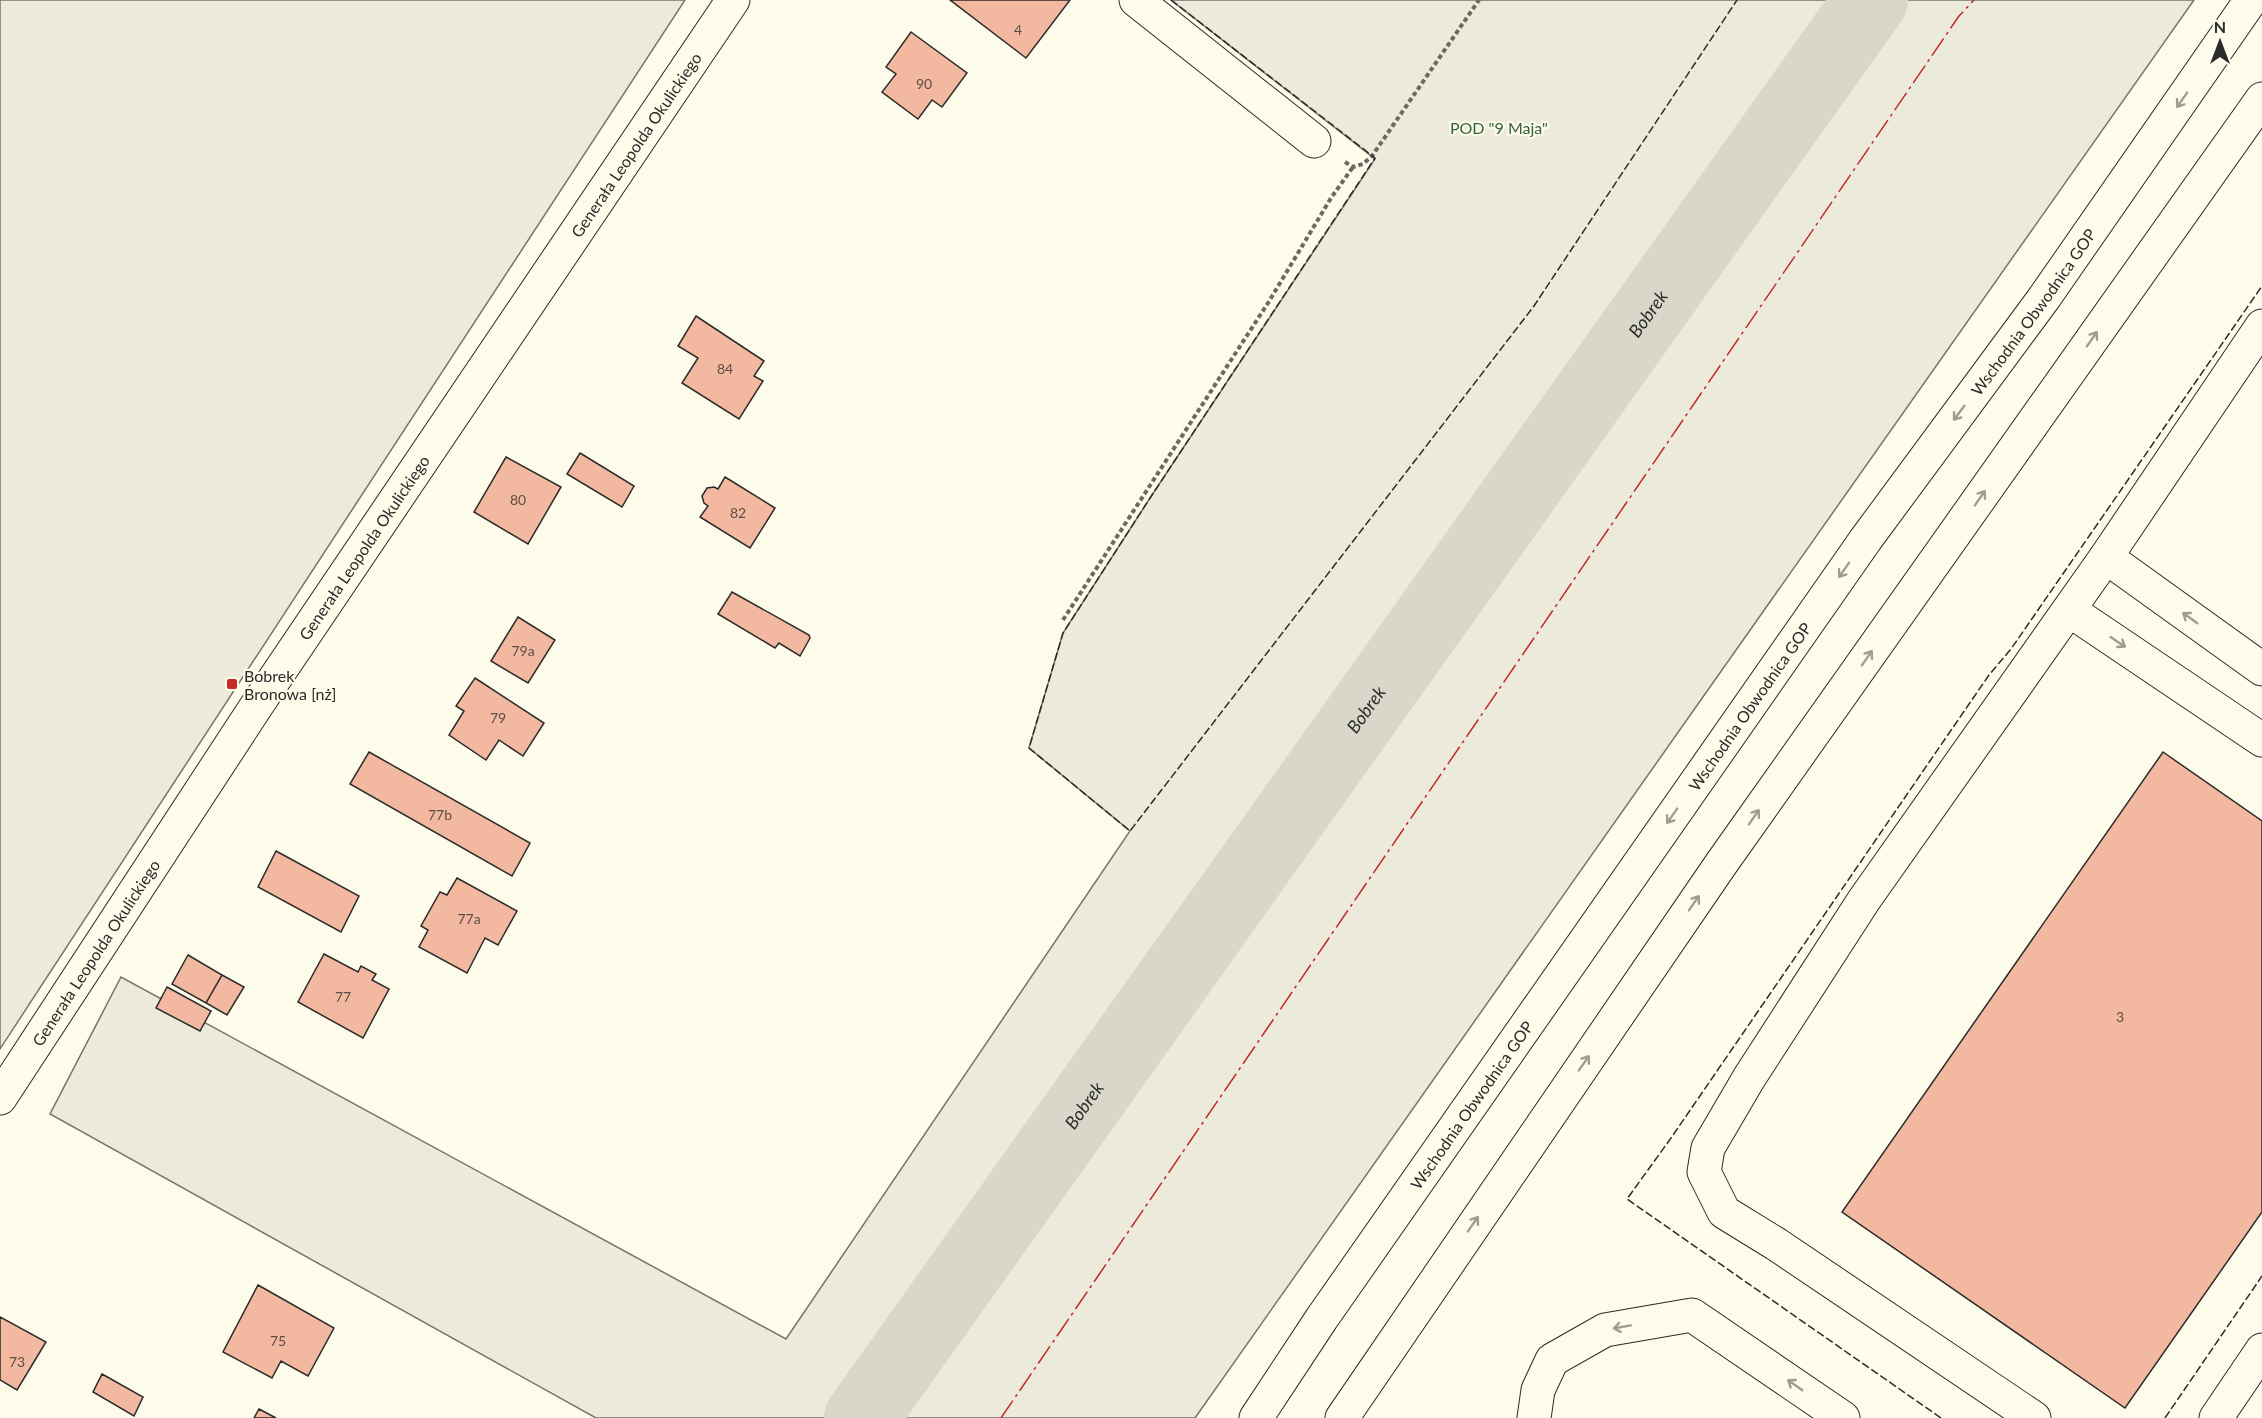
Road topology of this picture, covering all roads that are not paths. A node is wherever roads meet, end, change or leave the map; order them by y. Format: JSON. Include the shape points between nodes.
{"nodes":[{"id":1,"x":733,"y":0,"type":"edge"},
{"id":2,"x":1136,"y":0,"type":"edge"},
{"id":3,"x":2251,"y":0,"type":"edge"},
{"id":4,"x":2262,"y":99,"type":"edge"},
{"id":5,"x":1314,"y":141,"type":"road end"},
{"id":6,"x":2262,"y":326,"type":"edge"},
{"id":7,"x":2106,"y":556,"type":"junction"},
{"id":8,"x":2069,"y":610,"type":"junction"},
{"id":9,"x":2262,"y":669,"type":"edge"},
{"id":10,"x":2262,"y":740,"type":"edge"},
{"id":11,"x":0,"y":1098,"type":"edge"},
{"id":12,"x":1440,"y":1272,"type":"junction"},
{"id":13,"x":2262,"y":1350,"type":"edge"},
{"id":14,"x":1256,"y":1418,"type":"edge"},
{"id":15,"x":1342,"y":1418,"type":"edge"},
{"id":16,"x":1364,"y":1418,"type":"edge"},
{"id":17,"x":1534,"y":1418,"type":"edge"},
{"id":18,"x":1843,"y":1418,"type":"edge"},
{"id":19,"x":2034,"y":1418,"type":"edge"},
{"id":20,"x":2216,"y":1418,"type":"edge"}],
"edges":[{"from":1,"to":11,"type":"main road","name":"Generała Leopolda Okulickiego","via":[[257,705]]},
{"from":2,"to":5,"type":"main road"},
{"from":3,"to":14,"type":"main road","name":"Wschodnia Obwodnica GOP","one_way":true,"via":[[2044,298],[1859,549]]},
{"from":12,"to":4,"type":"main road","one_way":true,"via":[[1720,864]]},
{"from":6,"to":7,"type":"main road"},
{"from":7,"to":8,"type":"main road"},
{"from":9,"to":7,"type":"main road","one_way":true},
{"from":8,"to":10,"type":"main road","one_way":true},
{"from":8,"to":19,"type":"main road","via":[[1864,900],[1749,1078],[1708,1148],[1704,1172],[1724,1212]]},
{"from":12,"to":15,"type":"main road"},
{"from":12,"to":16,"type":"main road"},
{"from":13,"to":20,"type":"main road"},
{"from":18,"to":17,"type":"main road","one_way":true,"via":[[1692,1315],[1605,1330],[1552,1360],[1538,1390]]}]}
